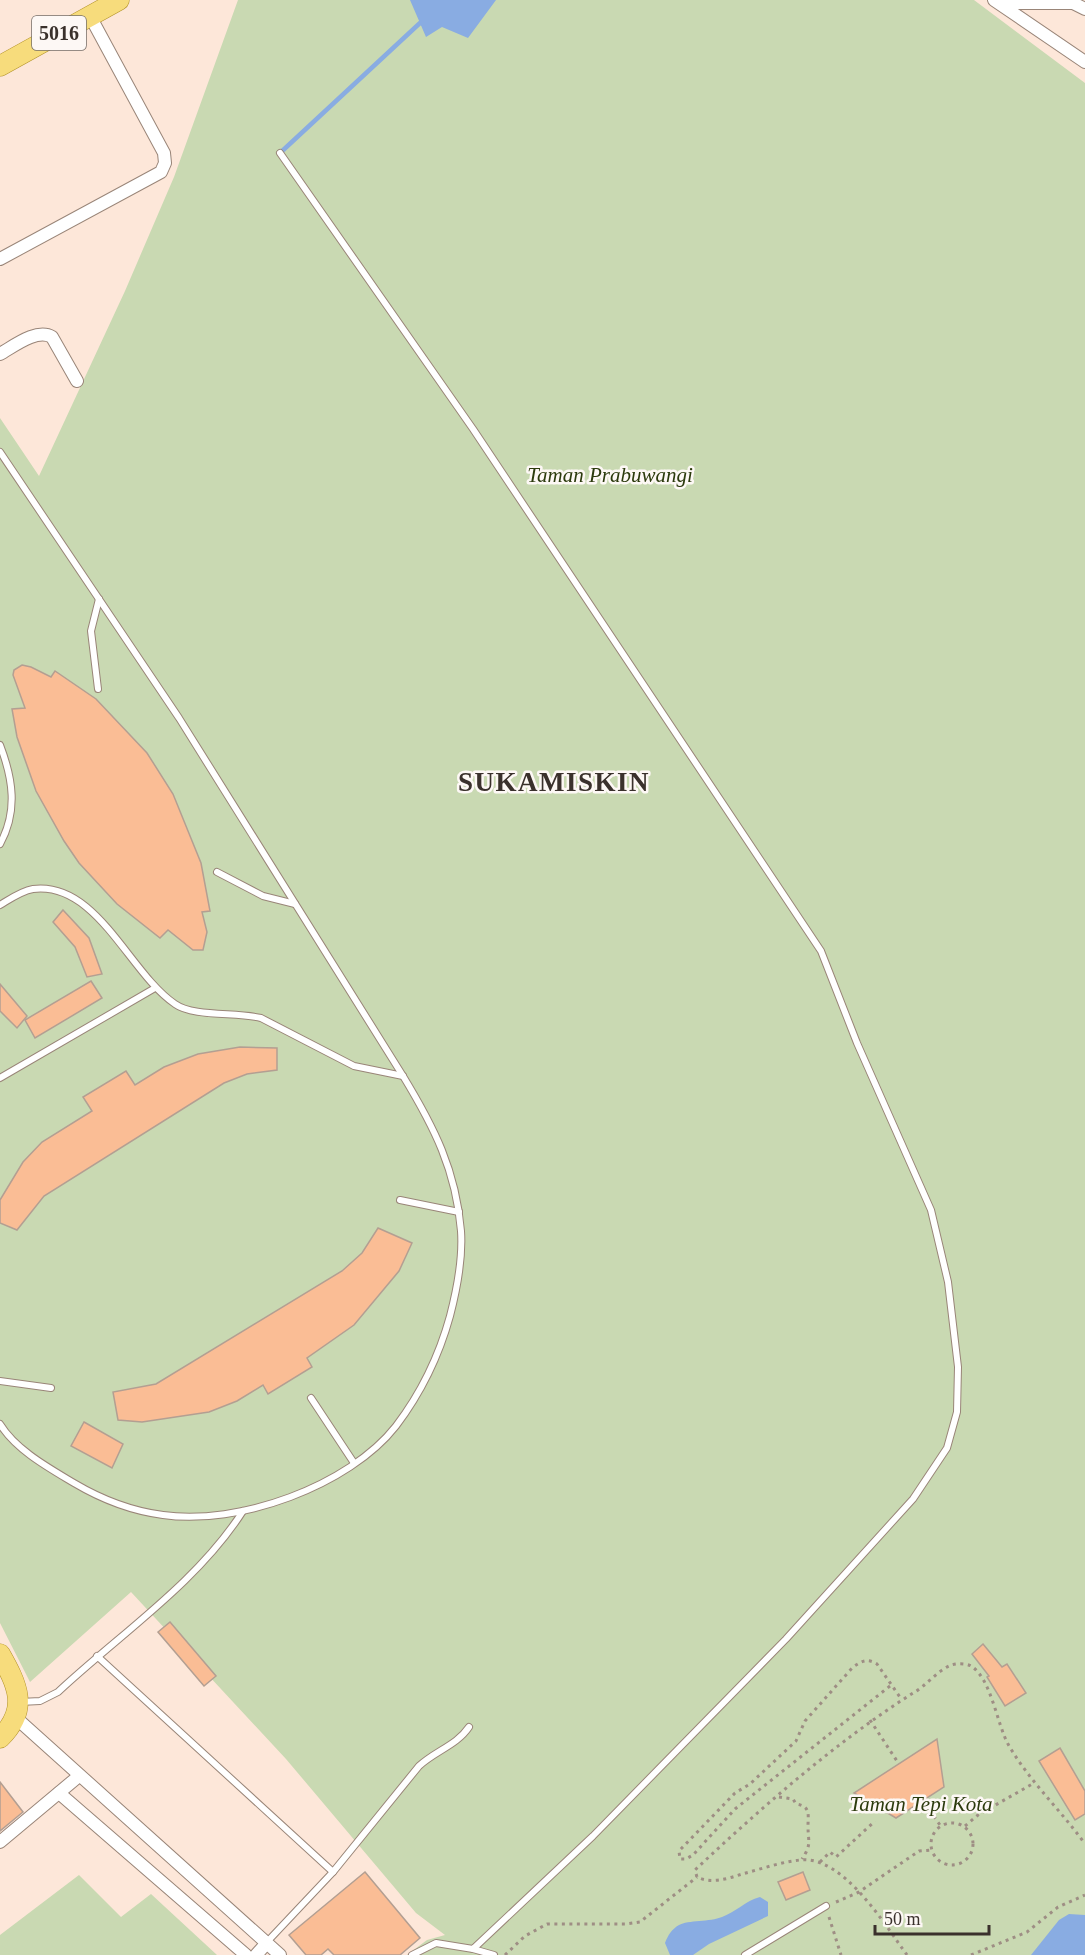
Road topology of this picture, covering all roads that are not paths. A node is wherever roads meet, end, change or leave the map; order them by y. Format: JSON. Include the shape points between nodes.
{"nodes":[{"id":1,"x":119,"y":0,"type":"edge"},
{"id":2,"x":996,"y":1,"type":"edge"},
{"id":3,"x":1085,"y":9,"type":"edge"},
{"id":4,"x":90,"y":16,"type":"junction"},
{"id":5,"x":1085,"y":62,"type":"edge"},
{"id":6,"x":0,"y":66,"type":"edge"},
{"id":7,"x":280,"y":153,"type":"dead end"},
{"id":8,"x":0,"y":259,"type":"edge"},
{"id":9,"x":0,"y":354,"type":"edge"},
{"id":10,"x":77,"y":381,"type":"dead end"},
{"id":11,"x":0,"y":452,"type":"edge"},
{"id":12,"x":99,"y":599,"type":"junction"},
{"id":13,"x":98,"y":689,"type":"dead end"},
{"id":14,"x":0,"y":745,"type":"edge"},
{"id":15,"x":0,"y":844,"type":"edge"},
{"id":16,"x":217,"y":872,"type":"dead end"},
{"id":17,"x":296,"y":904,"type":"junction"},
{"id":18,"x":0,"y":905,"type":"edge"},
{"id":19,"x":155,"y":988,"type":"junction"},
{"id":20,"x":403,"y":1076,"type":"junction"},
{"id":21,"x":0,"y":1078,"type":"edge"},
{"id":22,"x":400,"y":1200,"type":"dead end"},
{"id":23,"x":459,"y":1212,"type":"junction"},
{"id":24,"x":0,"y":1381,"type":"edge"},
{"id":25,"x":51,"y":1388,"type":"dead end"},
{"id":26,"x":311,"y":1398,"type":"dead end"},
{"id":27,"x":0,"y":1424,"type":"edge"},
{"id":28,"x":354,"y":1463,"type":"junction"},
{"id":29,"x":243,"y":1511,"type":"junction"},
{"id":30,"x":0,"y":1654,"type":"edge"},
{"id":31,"x":97,"y":1656,"type":"junction"},
{"id":32,"x":17,"y":1710,"type":"junction"},
{"id":33,"x":469,"y":1727,"type":"dead end"},
{"id":34,"x":0,"y":1738,"type":"edge"},
{"id":35,"x":79,"y":1776,"type":"junction"},
{"id":36,"x":59,"y":1792,"type":"junction"},
{"id":37,"x":0,"y":1842,"type":"edge"},
{"id":38,"x":333,"y":1872,"type":"junction"},
{"id":39,"x":826,"y":1906,"type":"road end"},
{"id":40,"x":266,"y":1944,"type":"junction"},
{"id":41,"x":474,"y":1949,"type":"junction"},
{"id":42,"x":246,"y":1955,"type":"edge"},
{"id":43,"x":256,"y":1955,"type":"edge"},
{"id":44,"x":280,"y":1955,"type":"edge"},
{"id":45,"x":412,"y":1955,"type":"edge"},
{"id":46,"x":494,"y":1955,"type":"edge"},
{"id":47,"x":745,"y":1955,"type":"edge"}],
"edges":[{"from":1,"to":4,"type":"main road","number":"5016"},
{"from":2,"to":3,"type":"street","via":[[1073,3]]},
{"from":2,"to":5,"type":"street"},
{"from":4,"to":6,"type":"main road","number":"5016"},
{"from":4,"to":8,"type":"street","via":[[164,153],[165,163],[161,172]]},
{"from":7,"to":41,"type":"lane","via":[[473,429],[821,951],[931,1210],[955,1331],[957,1412],[947,1448],[913,1499],[786,1639],[593,1836]]},
{"from":9,"to":10,"type":"street","via":[[38,334],[46,334]]},
{"from":11,"to":12,"type":"lane"},
{"from":12,"to":13,"type":"lane","via":[[92,631]]},
{"from":12,"to":17,"type":"lane"},
{"from":14,"to":15,"type":"lane","via":[[10,777],[13,808]]},
{"from":16,"to":17,"type":"lane","via":[[263,896]]},
{"from":17,"to":20,"type":"lane"},
{"from":18,"to":19,"type":"lane","via":[[32,889],[70,896],[98,918]]},
{"from":19,"to":20,"type":"lane","via":[[188,1010],[261,1018],[354,1066]]},
{"from":19,"to":21,"type":"lane"},
{"from":20,"to":23,"type":"lane","via":[[448,1162]]},
{"from":22,"to":23,"type":"lane"},
{"from":23,"to":28,"type":"lane","via":[[461,1260],[444,1340],[424,1383],[395,1427]]},
{"from":24,"to":25,"type":"lane"},
{"from":26,"to":28,"type":"lane"},
{"from":27,"to":29,"type":"lane","via":[[44,1465],[89,1492],[129,1508],[165,1516]]},
{"from":28,"to":29,"type":"lane","via":[[295,1497]]},
{"from":29,"to":31,"type":"lane","via":[[228,1535],[195,1569]]},
{"from":30,"to":32,"type":"main road","via":[[19,1691]]},
{"from":31,"to":32,"type":"lane","via":[[58,1692]]},
{"from":31,"to":38,"type":"lane"},
{"from":32,"to":34,"type":"main road"},
{"from":32,"to":35,"type":"street"},
{"from":33,"to":38,"type":"lane","via":[[461,1739],[432,1754],[419,1766]]},
{"from":35,"to":36,"type":"street"},
{"from":35,"to":40,"type":"street"},
{"from":36,"to":37,"type":"street"},
{"from":36,"to":42,"type":"street"},
{"from":38,"to":40,"type":"lane"},
{"from":39,"to":47,"type":"lane"},
{"from":40,"to":43,"type":"street"},
{"from":40,"to":44,"type":"street"},
{"from":41,"to":45,"type":"lane","via":[[436,1943]]},
{"from":41,"to":46,"type":"lane"}]}
